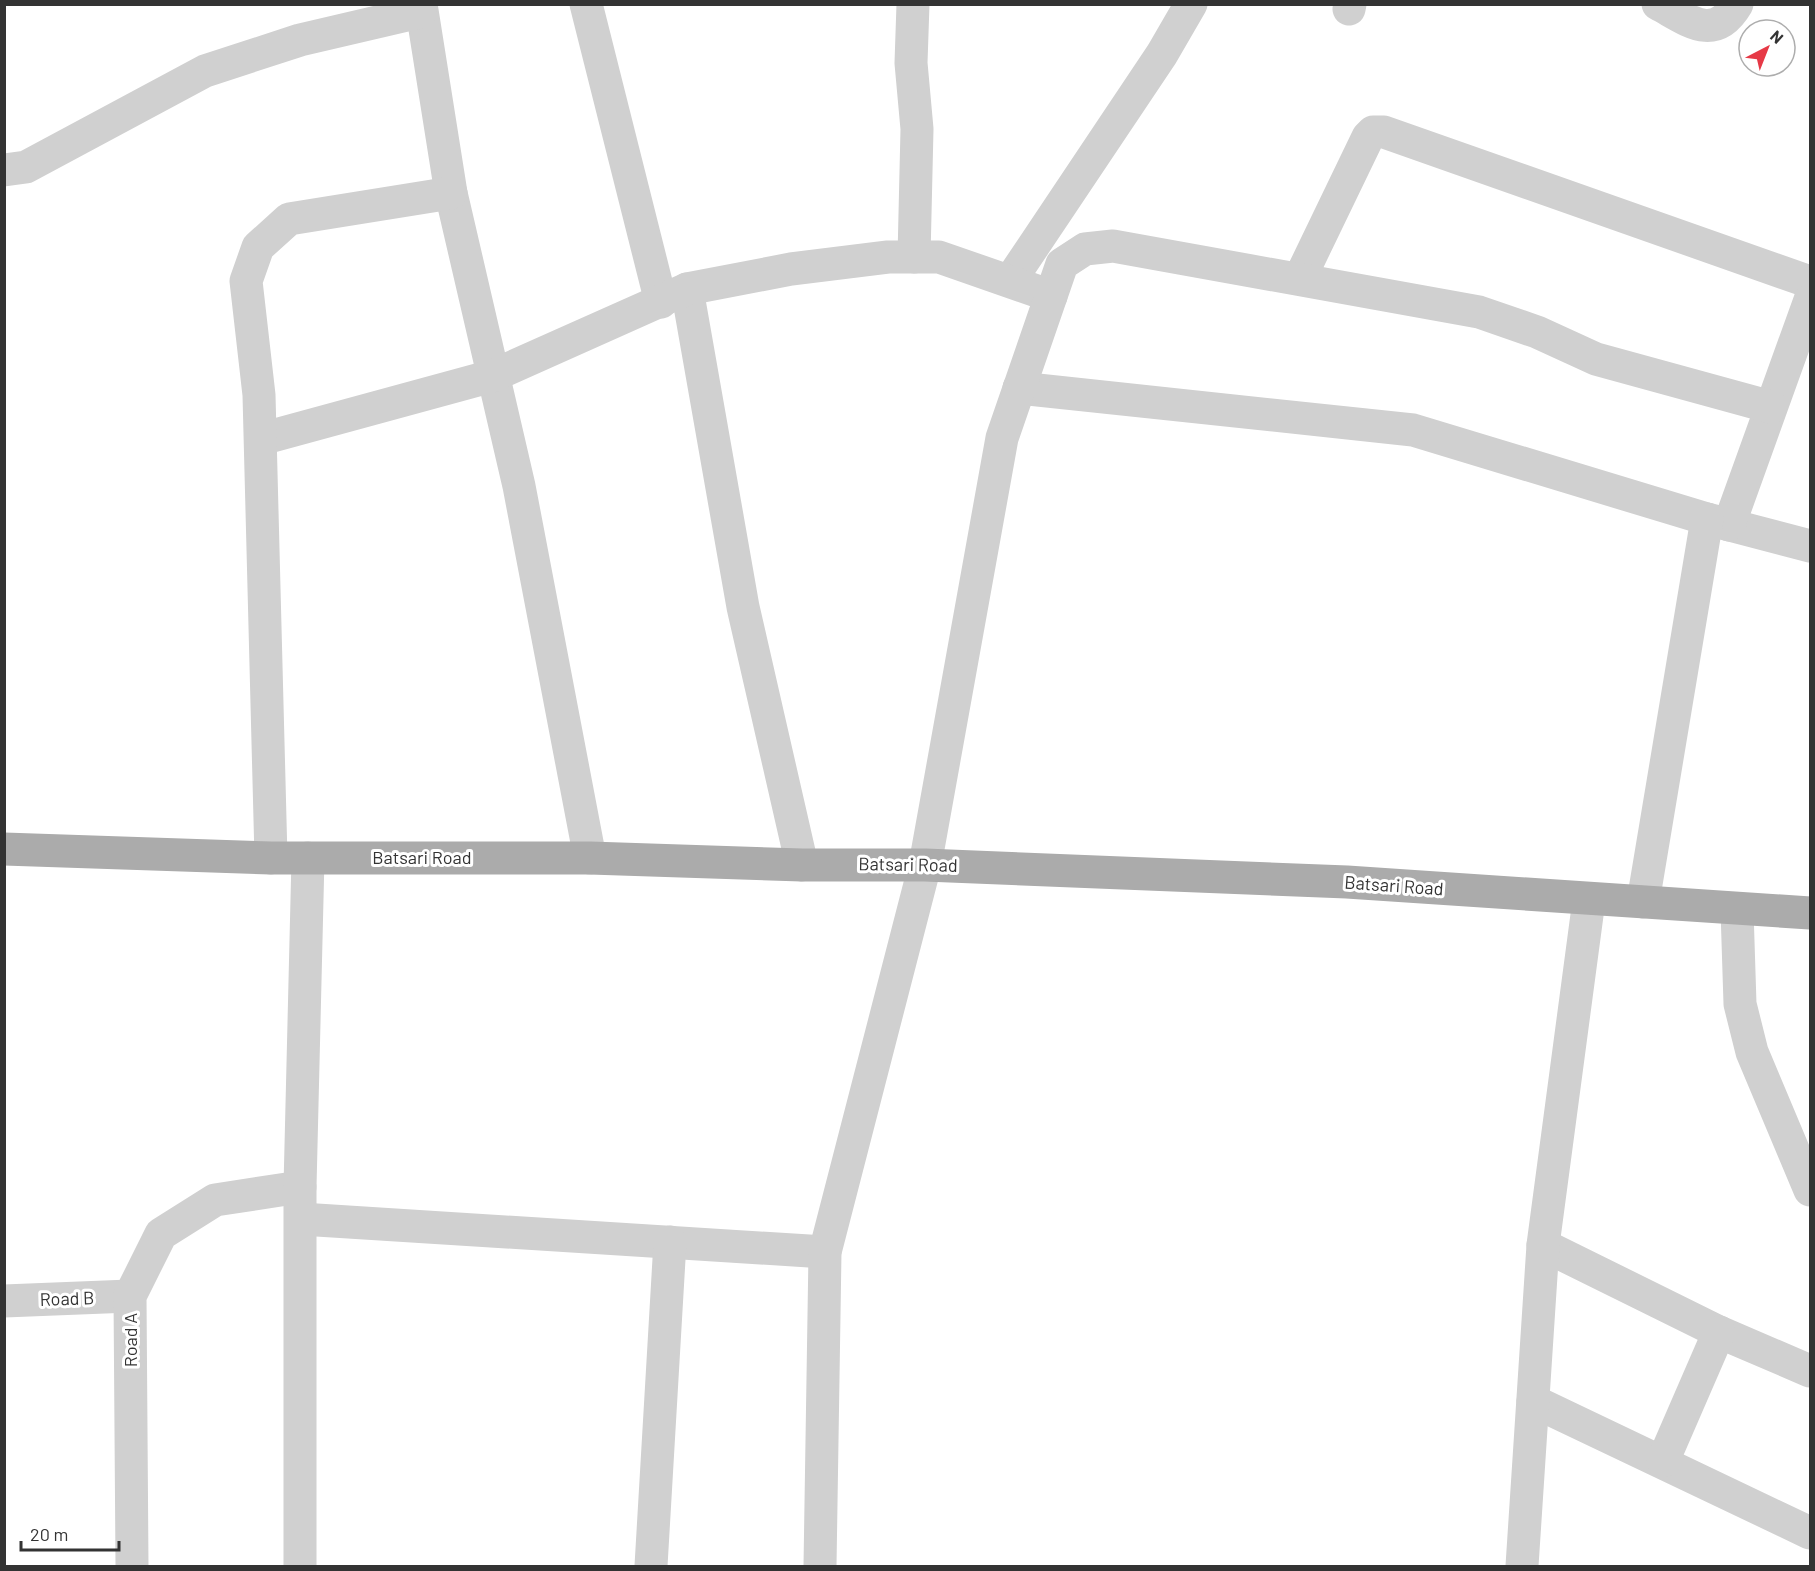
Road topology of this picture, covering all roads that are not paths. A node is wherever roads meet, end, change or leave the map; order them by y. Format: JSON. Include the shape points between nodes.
{"nodes":[{"id":1,"x":585,"y":4,"type":"edge"},
{"id":2,"x":1191,"y":4,"type":"edge"},
{"id":3,"x":1658,"y":4,"type":"edge"},
{"id":4,"x":1737,"y":4,"type":"edge"},
{"id":5,"x":420,"y":8,"type":"edge"},
{"id":6,"x":913,"y":9,"type":"edge"},
{"id":7,"x":373,"y":13,"type":"edge"},
{"id":8,"x":4,"y":170,"type":"edge"},
{"id":9,"x":451,"y":193,"type":"junction"},
{"id":10,"x":914,"y":256,"type":"junction"},
{"id":11,"x":1300,"y":278,"type":"junction"},
{"id":12,"x":1010,"y":281,"type":"junction"},
{"id":13,"x":1810,"y":282,"type":"edge"},
{"id":14,"x":674,"y":295,"type":"junction"},
{"id":15,"x":1051,"y":296,"type":"junction"},
{"id":16,"x":1810,"y":300,"type":"edge"},
{"id":17,"x":492,"y":376,"type":"junction"},
{"id":18,"x":1019,"y":388,"type":"junction"},
{"id":19,"x":1771,"y":407,"type":"junction"},
{"id":20,"x":261,"y":439,"type":"junction"},
{"id":21,"x":1718,"y":522,"type":"junction"},
{"id":22,"x":1810,"y":546,"type":"edge"},
{"id":23,"x":4,"y":849,"type":"edge"},
{"id":24,"x":271,"y":858,"type":"junction"},
{"id":25,"x":308,"y":858,"type":"junction"},
{"id":26,"x":590,"y":858,"type":"junction"},
{"id":27,"x":802,"y":865,"type":"junction"},
{"id":28,"x":925,"y":865,"type":"junction"},
{"id":29,"x":1589,"y":900,"type":"junction"},
{"id":30,"x":1643,"y":902,"type":"junction"},
{"id":31,"x":1737,"y":910,"type":"junction"},
{"id":32,"x":1810,"y":914,"type":"edge"},
{"id":33,"x":1808,"y":1183,"type":"edge"},
{"id":34,"x":301,"y":1203,"type":"junction"},
{"id":35,"x":670,"y":1242,"type":"junction"},
{"id":36,"x":1543,"y":1245,"type":"junction"},
{"id":37,"x":825,"y":1252,"type":"junction"},
{"id":38,"x":130,"y":1296,"type":"junction"},
{"id":39,"x":4,"y":1301,"type":"edge"},
{"id":40,"x":1719,"y":1332,"type":"junction"},
{"id":41,"x":1810,"y":1371,"type":"edge"},
{"id":42,"x":1533,"y":1401,"type":"junction"},
{"id":43,"x":1663,"y":1461,"type":"junction"},
{"id":44,"x":1810,"y":1533,"type":"edge"},
{"id":45,"x":1528,"y":1564,"type":"edge"},
{"id":46,"x":132,"y":1566,"type":"edge"},
{"id":47,"x":300,"y":1566,"type":"edge"},
{"id":48,"x":651,"y":1566,"type":"edge"},
{"id":49,"x":820,"y":1566,"type":"edge"}],
"edges":[{"from":1,"to":14,"type":"street"},
{"from":2,"to":12,"type":"street","via":[[1162,54]]},
{"from":3,"to":4,"type":"street","via":[[1701,26],[1718,25],[1731,16]]},
{"from":5,"to":7,"type":"street"},
{"from":5,"to":9,"type":"street"},
{"from":6,"to":10,"type":"street","via":[[911,63],[917,129]]},
{"from":7,"to":8,"type":"street","via":[[205,71],[26,166]]},
{"from":9,"to":17,"type":"street"},
{"from":9,"to":20,"type":"street","via":[[289,219],[258,247],[246,281]]},
{"from":10,"to":12,"type":"street","via":[[939,257]]},
{"from":10,"to":14,"type":"street","via":[[791,269]]},
{"from":11,"to":13,"type":"street","via":[[1368,137],[1373,132],[1384,132]]},
{"from":11,"to":15,"type":"street","via":[[1113,246],[1085,249],[1062,264]]},
{"from":11,"to":19,"type":"street","via":[[1479,312],[1537,332],[1596,359]]},
{"from":12,"to":15,"type":"street"},
{"from":14,"to":17,"type":"street"},
{"from":14,"to":27,"type":"street"},
{"from":15,"to":18,"type":"street"},
{"from":16,"to":19,"type":"street"},
{"from":17,"to":20,"type":"street"},
{"from":17,"to":26,"type":"street","via":[[519,486]]},
{"from":18,"to":21,"type":"street","via":[[1413,430]]},
{"from":18,"to":28,"type":"street","via":[[1002,438]]},
{"from":19,"to":21,"type":"street"},
{"from":20,"to":24,"type":"street"},
{"from":21,"to":22,"type":"street"},
{"from":21,"to":30,"type":"street"},
{"from":23,"to":24,"type":"main road","name":"Batsari Road"},
{"from":24,"to":25,"type":"main road","name":"Batsari Road"},
{"from":25,"to":26,"type":"main road","name":"Batsari Road"},
{"from":25,"to":34,"type":"street"},
{"from":26,"to":27,"type":"main road","name":"Batsari Road"},
{"from":27,"to":28,"type":"main road","name":"Batsari Road"},
{"from":28,"to":29,"type":"main road","name":"Batsari Road","via":[[1347,882]]},
{"from":28,"to":37,"type":"street"},
{"from":29,"to":30,"type":"main road","name":"Batsari Road"},
{"from":29,"to":36,"type":"street"},
{"from":30,"to":31,"type":"main road","name":"Batsari Road"},
{"from":31,"to":32,"type":"main road","name":"Batsari Road"},
{"from":31,"to":33,"type":"street","via":[[1740,1004],[1752,1052]]},
{"from":34,"to":35,"type":"street","name":"Road A"},
{"from":34,"to":38,"type":"street","name":"Road A","via":[[216,1200],[161,1234]]},
{"from":34,"to":47,"type":"street"},
{"from":35,"to":37,"type":"street","name":"Road A"},
{"from":35,"to":48,"type":"street"},
{"from":36,"to":40,"type":"street"},
{"from":36,"to":42,"type":"street"},
{"from":37,"to":49,"type":"street"},
{"from":38,"to":39,"type":"street","name":"Road B"},
{"from":38,"to":46,"type":"street","name":"Road A"},
{"from":40,"to":41,"type":"street"},
{"from":40,"to":43,"type":"street"},
{"from":42,"to":43,"type":"street"},
{"from":42,"to":45,"type":"street"},
{"from":43,"to":44,"type":"street"}]}
